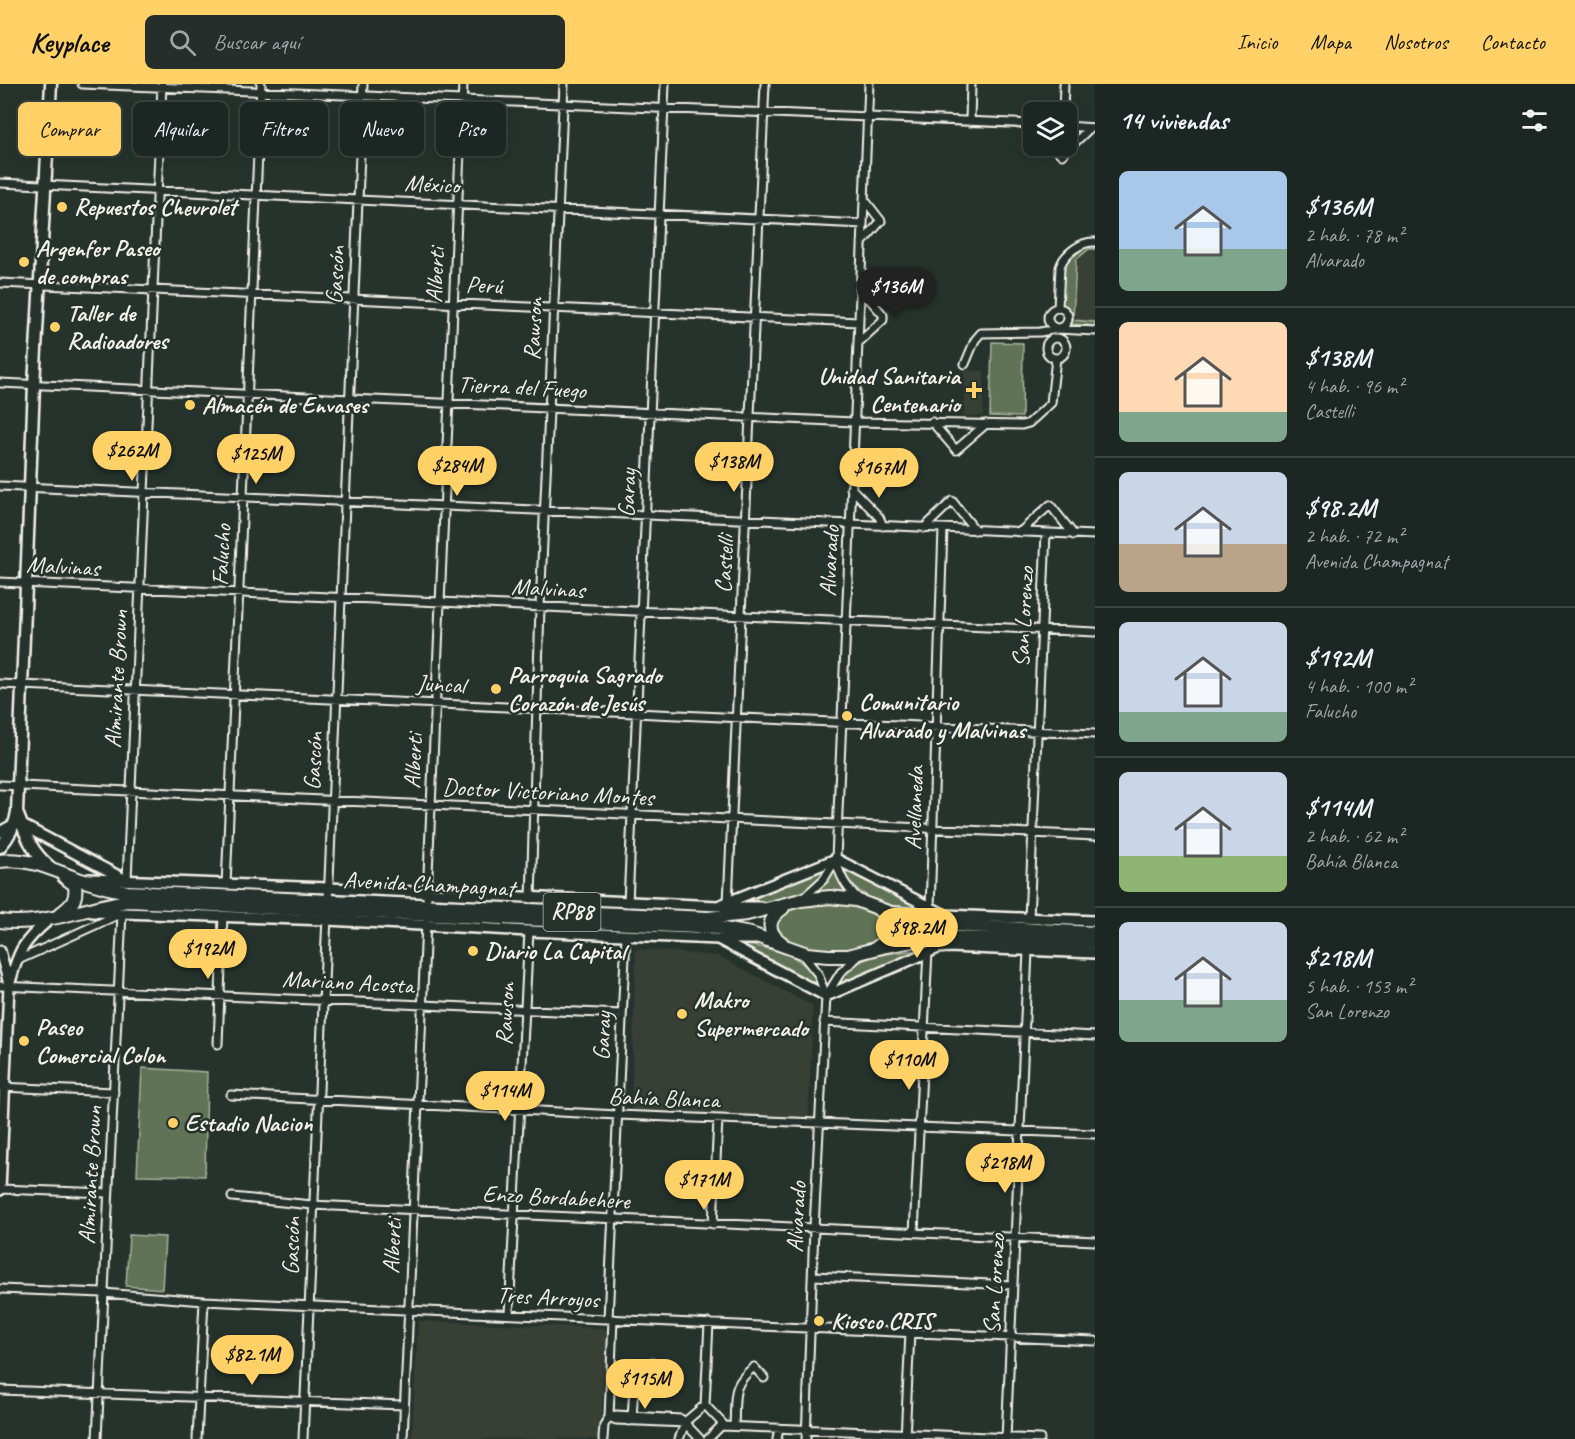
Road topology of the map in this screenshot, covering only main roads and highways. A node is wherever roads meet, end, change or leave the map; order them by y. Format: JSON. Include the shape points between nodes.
{"nodes":[{"id":1,"x":51,"y":84,"type":"edge"},
{"id":2,"x":18,"y":820,"type":"junction"},
{"id":3,"x":0,"y":847,"type":"edge"},
{"id":4,"x":0,"y":861,"type":"edge"},
{"id":5,"x":54,"y":869,"type":"junction"},
{"id":6,"x":794,"y":902,"type":"junction"},
{"id":7,"x":868,"y":904,"type":"junction"},
{"id":8,"x":328,"y":905,"type":"junction"},
{"id":9,"x":427,"y":910,"type":"junction"},
{"id":10,"x":53,"y":917,"type":"junction"},
{"id":11,"x":0,"y":921,"type":"edge"},
{"id":12,"x":1095,"y":933,"type":"edge"},
{"id":13,"x":1095,"y":943,"type":"edge"},
{"id":14,"x":792,"y":948,"type":"junction"},
{"id":15,"x":877,"y":948,"type":"junction"}],
"edges":[{"from":1,"to":2,"type":"main road","via":[[34,385]]},
{"from":2,"to":3,"type":"main road"},
{"from":2,"to":5,"type":"main road","via":[[34,851]]},
{"from":4,"to":5,"type":"highway","name":"Avenida Champagnat","number":"RP88"},
{"from":5,"to":8,"type":"highway","name":"Avenida Champagnat","number":"RP88","via":[[126,892]]},
{"from":5,"to":10,"type":"highway","via":[[75,885],[76,895],[72,906]]},
{"from":6,"to":7,"type":"highway","name":"Avenida Champagnat","number":"RP88","via":[[830,897]]},
{"from":6,"to":9,"type":"highway","name":"Avenida Champagnat","number":"RP88","via":[[747,914],[708,918]]},
{"from":6,"to":14,"type":"highway","via":[[775,913],[771,922],[774,936]]},
{"from":7,"to":12,"type":"highway","name":"Avenida Champagnat","number":"RP88","via":[[915,920],[949,926]]},
{"from":7,"to":15,"type":"highway","via":[[886,916],[890,930]]},
{"from":8,"to":9,"type":"highway","name":"Avenida Champagnat","number":"RP88"},
{"from":8,"to":10,"type":"highway","name":"Avenida Champagnat","number":"RP88","via":[[128,901]]},
{"from":9,"to":14,"type":"highway","name":"Avenida Champagnat","number":"RP88","via":[[718,928]]},
{"from":10,"to":11,"type":"highway","name":"Avenida Champagnat","number":"RP88"},
{"from":13,"to":15,"type":"highway","name":"Avenida Champagnat","number":"RP88","via":[[949,937]]},
{"from":14,"to":15,"type":"highway","name":"Avenida Champagnat","number":"RP88","via":[[819,956]]}]}
